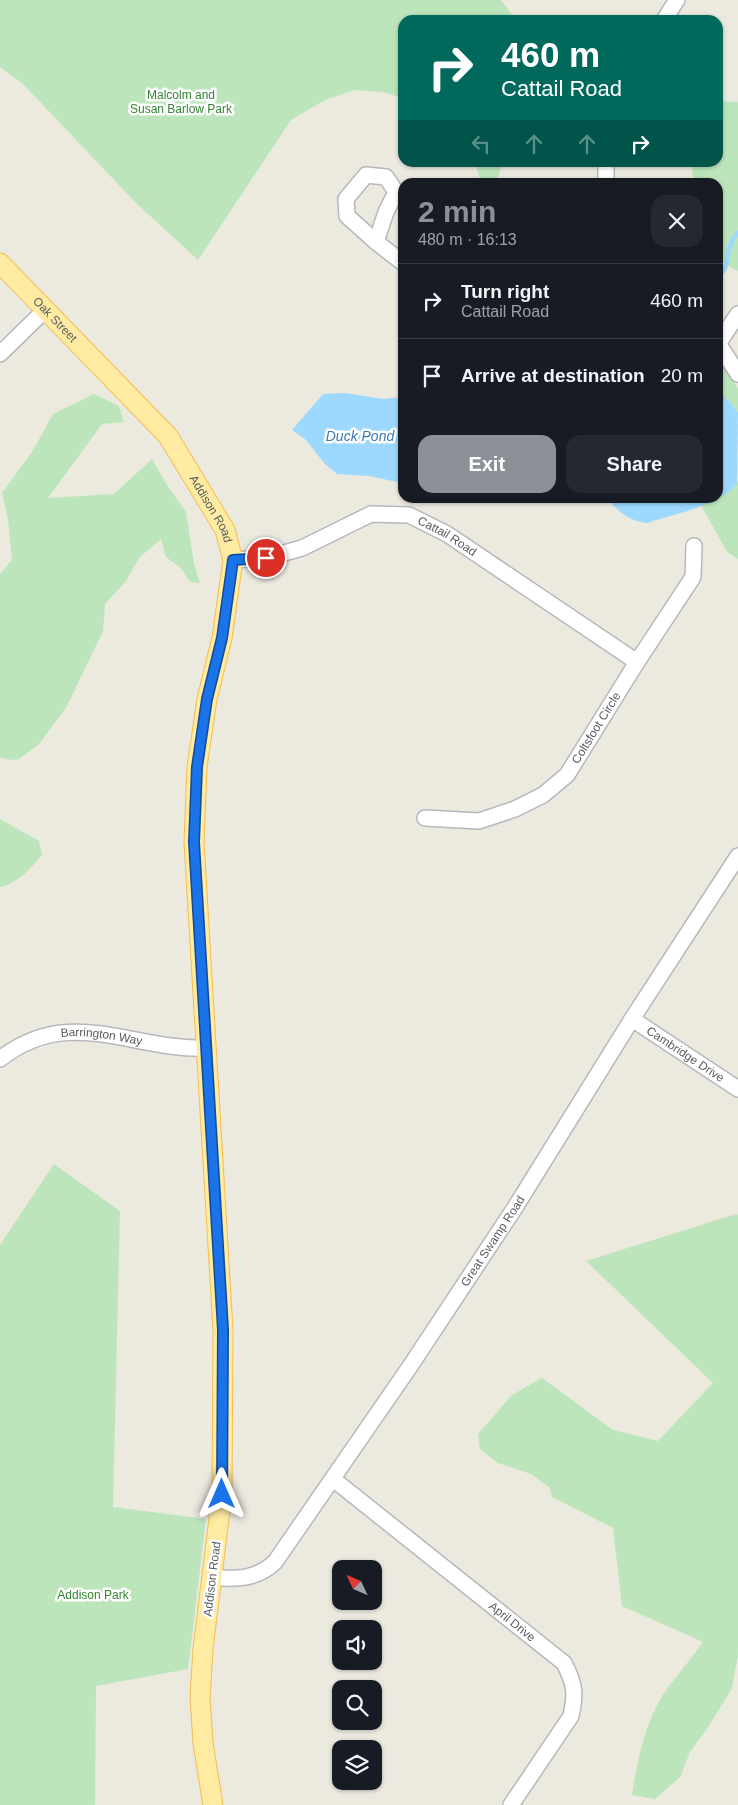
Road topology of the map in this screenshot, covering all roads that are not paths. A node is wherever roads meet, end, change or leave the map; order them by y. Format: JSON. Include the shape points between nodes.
{"nodes":[{"id":1,"x":677,"y":0,"type":"edge"},
{"id":2,"x":667,"y":15,"type":"edge"},
{"id":3,"x":376,"y":242,"type":"dead end"},
{"id":4,"x":398,"y":259,"type":"edge"},
{"id":5,"x":0,"y":263,"type":"edge"},
{"id":6,"x":45,"y":310,"type":"junction"},
{"id":7,"x":738,"y":314,"type":"edge"},
{"id":8,"x":723,"y":336,"type":"edge"},
{"id":9,"x":723,"y":352,"type":"edge"},
{"id":10,"x":0,"y":354,"type":"edge"},
{"id":11,"x":738,"y":374,"type":"edge"},
{"id":12,"x":111,"y":376,"type":"joint"},
{"id":13,"x":694,"y":546,"type":"dead end"},
{"id":14,"x":233,"y":560,"type":"junction"},
{"id":15,"x":637,"y":662,"type":"junction"},
{"id":16,"x":425,"y":818,"type":"dead end"},
{"id":17,"x":738,"y":856,"type":"edge"},
{"id":18,"x":632,"y":1019,"type":"junction"},
{"id":19,"x":207,"y":1048,"type":"junction"},
{"id":20,"x":0,"y":1059,"type":"edge"},
{"id":21,"x":738,"y":1089,"type":"edge"},
{"id":22,"x":333,"y":1479,"type":"junction"},
{"id":23,"x":212,"y":1577,"type":"junction"},
{"id":24,"x":213,"y":1805,"type":"edge"},
{"id":25,"x":511,"y":1805,"type":"edge"}],
"edges":[{"from":1,"to":2,"type":"street"},
{"from":3,"to":4,"type":"street"},
{"from":5,"to":6,"type":"main road","name":"Oak Street"},
{"from":6,"to":10,"type":"street"},
{"from":6,"to":12,"type":"main road","name":"Oak Street"},
{"from":7,"to":8,"type":"street"},
{"from":9,"to":11,"type":"street"},
{"from":12,"to":14,"type":"main road","name":"Addison Road","via":[[168,436],[225,530]]},
{"from":13,"to":15,"type":"street","name":"Coltsfoot Circle","via":[[693,577]]},
{"from":14,"to":15,"type":"street","name":"Cattail Road","via":[[266,558],[302,548],[371,514],[409,515],[446,534]]},
{"from":14,"to":19,"type":"main road","name":"Addison Road","via":[[222,638],[207,699],[197,767],[194,842]]},
{"from":15,"to":16,"type":"street","name":"Coltsfoot Circle","via":[[567,775],[543,794],[515,809],[480,821]]},
{"from":17,"to":18,"type":"street","name":"Great Swamp Road"},
{"from":18,"to":21,"type":"street","name":"Cambridge Drive"},
{"from":18,"to":22,"type":"street","name":"Great Swamp Road","via":[[516,1206]]},
{"from":19,"to":20,"type":"street","name":"Barrington Way","via":[[185,1048],[99,1033],[70,1032],[28,1042]]},
{"from":19,"to":23,"type":"main road","name":"Addison Road","via":[[223,1330],[222,1494]]},
{"from":22,"to":23,"type":"street","name":"Great Swamp Road","via":[[269,1568],[247,1577]]},
{"from":22,"to":25,"type":"street","name":"April Drive","via":[[564,1663],[573,1680],[571,1716]]},
{"from":23,"to":24,"type":"main road","name":"Addison Road","via":[[200,1696],[203,1743]]}]}
